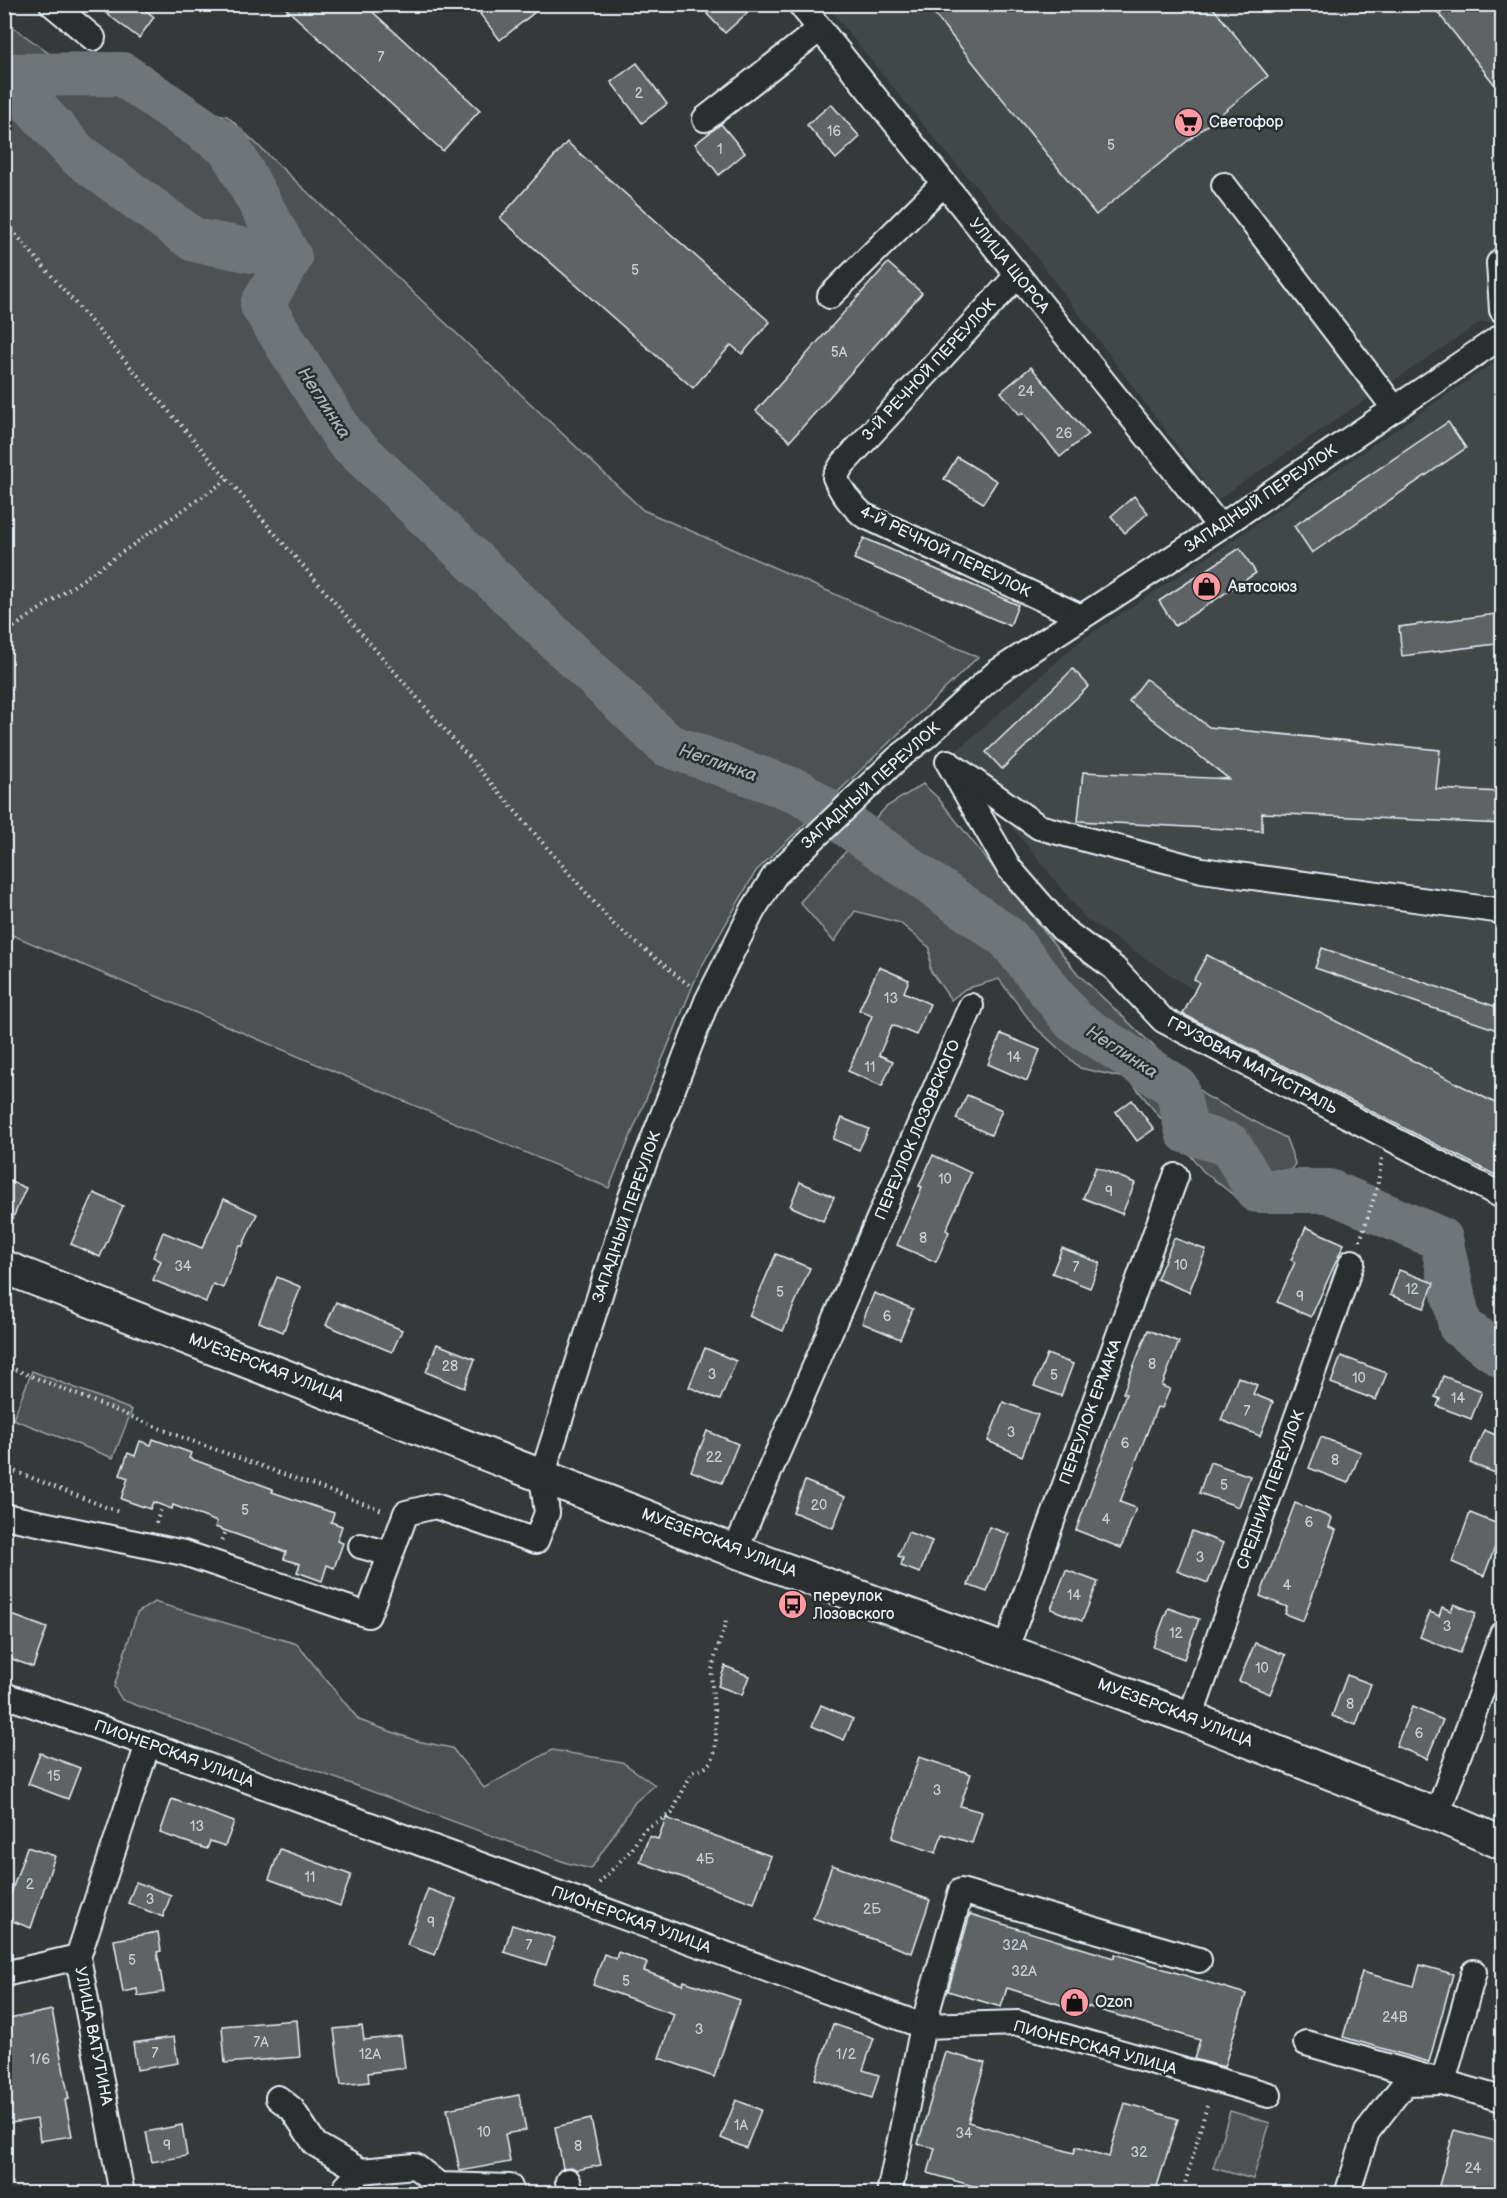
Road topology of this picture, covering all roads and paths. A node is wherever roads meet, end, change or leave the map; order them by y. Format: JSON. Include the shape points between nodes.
{"nodes":[{"id":1,"x":52,"y":4,"type":"edge"},
{"id":2,"x":800,"y":4,"type":"edge"},
{"id":3,"x":820,"y":29,"type":"junction"},
{"id":4,"x":93,"y":38,"type":"dead end"},
{"id":5,"x":705,"y":119,"type":"dead end"},
{"id":6,"x":944,"y":184,"type":"junction"},
{"id":7,"x":1224,"y":185,"type":"dead end"},
{"id":8,"x":4,"y":221,"type":"edge"},
{"id":9,"x":1503,"y":260,"type":"edge"},
{"id":10,"x":1017,"y":276,"type":"junction"},
{"id":11,"x":830,"y":296,"type":"dead end"},
{"id":12,"x":1503,"y":310,"type":"edge"},
{"id":13,"x":1503,"y":336,"type":"edge"},
{"id":14,"x":1395,"y":409,"type":"junction"},
{"id":15,"x":842,"y":465,"type":"joint"},
{"id":16,"x":228,"y":479,"type":"junction"},
{"id":17,"x":1220,"y":527,"type":"junction"},
{"id":18,"x":1081,"y":617,"type":"junction"},
{"id":19,"x":4,"y":634,"type":"edge"},
{"id":20,"x":925,"y":737,"type":"junction"},
{"id":21,"x":948,"y":762,"type":"junction"},
{"id":22,"x":1503,"y":911,"type":"edge"},
{"id":23,"x":708,"y":1001,"type":"junction"},
{"id":24,"x":971,"y":1006,"type":"dead end"},
{"id":25,"x":1176,"y":1176,"type":"dead end"},
{"id":26,"x":1377,"y":1188,"type":"dead end"},
{"id":27,"x":1503,"y":1196,"type":"edge"},
{"id":28,"x":1366,"y":1221,"type":"dead end"},
{"id":29,"x":1352,"y":1262,"type":"dead end"},
{"id":30,"x":4,"y":1267,"type":"edge"},
{"id":31,"x":4,"y":1365,"type":"edge"},
{"id":32,"x":542,"y":1476,"type":"junction"},
{"id":33,"x":162,"y":1506,"type":"dead end"},
{"id":34,"x":4,"y":1516,"type":"edge"},
{"id":35,"x":404,"y":1518,"type":"junction"},
{"id":36,"x":156,"y":1523,"type":"dead end"},
{"id":37,"x":226,"y":1531,"type":"dead end"},
{"id":38,"x":222,"y":1540,"type":"dead end"},
{"id":39,"x":361,"y":1546,"type":"dead end"},
{"id":40,"x":735,"y":1551,"type":"junction"},
{"id":41,"x":390,"y":1554,"type":"junction"},
{"id":42,"x":726,"y":1621,"type":"dead end"},
{"id":43,"x":1503,"y":1634,"type":"edge"},
{"id":44,"x":1006,"y":1649,"type":"junction"},
{"id":45,"x":4,"y":1695,"type":"edge"},
{"id":46,"x":1190,"y":1718,"type":"junction"},
{"id":47,"x":148,"y":1744,"type":"junction"},
{"id":48,"x":1437,"y":1815,"type":"junction"},
{"id":49,"x":1503,"y":1843,"type":"edge"},
{"id":50,"x":582,"y":1902,"type":"junction"},
{"id":51,"x":78,"y":1957,"type":"junction"},
{"id":52,"x":1199,"y":1960,"type":"dead end"},
{"id":53,"x":1474,"y":1972,"type":"dead end"},
{"id":54,"x":4,"y":1974,"type":"edge"},
{"id":55,"x":923,"y":2026,"type":"junction"},
{"id":56,"x":1306,"y":2043,"type":"dead end"},
{"id":57,"x":1214,"y":2081,"type":"junction"},
{"id":58,"x":1443,"y":2082,"type":"junction"},
{"id":59,"x":1269,"y":2096,"type":"dead end"},
{"id":60,"x":278,"y":2098,"type":"dead end"},
{"id":61,"x":1503,"y":2100,"type":"edge"},
{"id":62,"x":361,"y":2171,"type":"junction"},
{"id":63,"x":122,"y":2193,"type":"edge"},
{"id":64,"x":347,"y":2193,"type":"edge"},
{"id":65,"x":512,"y":2193,"type":"edge"},
{"id":66,"x":889,"y":2193,"type":"edge"},
{"id":67,"x":1182,"y":2193,"type":"edge"},
{"id":68,"x":1347,"y":2193,"type":"edge"}],
"edges":[{"from":1,"to":4,"type":"street"},
{"from":2,"to":3,"type":"street","name":"УЛИЦА ЩОРСА"},
{"from":3,"to":5,"type":"street"},
{"from":3,"to":6,"type":"street","name":"УЛИЦА ЩОРСА"},
{"from":6,"to":10,"type":"street","name":"УЛИЦА ЩОРСА"},
{"from":6,"to":11,"type":"street"},
{"from":7,"to":14,"type":"street"},
{"from":8,"to":16,"type":"path"},
{"from":9,"to":12,"type":"street","via":[[1499,263]]},
{"from":10,"to":15,"type":"street","name":"3-Й РЕЧНОЙ ПЕРЕУЛОК"},
{"from":10,"to":17,"type":"street","name":"УЛИЦА ЩОРСА"},
{"from":13,"to":14,"type":"street","name":"ЗАПАДНЫЙ ПЕРЕУЛОК"},
{"from":14,"to":17,"type":"street","name":"ЗАПАДНЫЙ ПЕРЕУЛОК"},
{"from":15,"to":18,"type":"street","name":"4-Й РЕЧНОЙ ПЕРЕУЛОК","via":[[835,477],[839,487],[862,515]]},
{"from":16,"to":19,"type":"path"},
{"from":16,"to":23,"type":"path","via":[[614,924]]},
{"from":17,"to":18,"type":"street","name":"ЗАПАДНЫЙ ПЕРЕУЛОК"},
{"from":18,"to":20,"type":"street","name":"ЗАПАДНЫЙ ПЕРЕУЛОК","via":[[997,672]]},
{"from":20,"to":21,"type":"street"},
{"from":20,"to":23,"type":"street","name":"ЗАПАДНЫЙ ПЕРЕУЛОК","via":[[775,875]]},
{"from":21,"to":22,"type":"street","via":[[1039,827],[1202,870]]},
{"from":21,"to":27,"type":"street","name":"ГРУЗОВАЯ МАГИСТРАЛЬ","via":[[1009,868],[1062,930],[1114,968],[1163,1020]]},
{"from":23,"to":32,"type":"street","name":"ЗАПАДНЫЙ ПЕРЕУЛОК","via":[[631,1197]]},
{"from":24,"to":40,"type":"street","name":"ПЕРЕУЛОК ЛОЗОВСКОГО"},
{"from":25,"to":44,"type":"street","name":"ПЕРЕУЛОК ЕРМАКА"},
{"from":26,"to":28,"type":"path"},
{"from":29,"to":46,"type":"street","name":"СРЕДНИЙ ПЕРЕУЛОК"},
{"from":30,"to":32,"type":"main road","name":"МУЕЗЕРСКАЯ УЛИЦА"},
{"from":31,"to":35,"type":"path","via":[[181,1437]]},
{"from":32,"to":35,"type":"street","via":[[547,1513],[536,1541],[435,1506],[406,1513]]},
{"from":32,"to":40,"type":"main road","name":"МУЕЗЕРСКАЯ УЛИЦА"},
{"from":33,"to":36,"type":"path"},
{"from":34,"to":41,"type":"street","via":[[184,1553],[369,1615]]},
{"from":35,"to":41,"type":"street"},
{"from":37,"to":38,"type":"path"},
{"from":39,"to":41,"type":"street"},
{"from":40,"to":44,"type":"main road","name":"МУЕЗЕРСКАЯ УЛИЦА"},
{"from":42,"to":50,"type":"path","via":[[712,1669],[714,1755],[708,1766],[692,1772],[672,1813],[643,1830],[632,1849]]},
{"from":43,"to":48,"type":"street"},
{"from":44,"to":46,"type":"main road","name":"МУЕЗЕРСКАЯ УЛИЦА"},
{"from":45,"to":47,"type":"street","name":"ПИОНЕРСКАЯ УЛИЦА"},
{"from":46,"to":48,"type":"main road","name":"МУЕЗЕРСКАЯ УЛИЦА"},
{"from":47,"to":50,"type":"street","name":"ПИОНЕРСКАЯ УЛИЦА"},
{"from":47,"to":51,"type":"street","name":"УЛИЦА ВАТУТИНА"},
{"from":48,"to":49,"type":"main road","name":"МУЕЗЕРСКАЯ УЛИЦА"},
{"from":50,"to":55,"type":"street","name":"ПИОНЕРСКАЯ УЛИЦА"},
{"from":51,"to":54,"type":"street"},
{"from":51,"to":63,"type":"street","name":"УЛИЦА ВАТУТИНА"},
{"from":52,"to":55,"type":"street","via":[[962,1891]]},
{"from":53,"to":58,"type":"street"},
{"from":55,"to":57,"type":"street","name":"ПИОНЕРСКАЯ УЛИЦА","via":[[1018,2023]]},
{"from":55,"to":66,"type":"street"},
{"from":56,"to":58,"type":"street"},
{"from":57,"to":59,"type":"street","name":"ПИОНЕРСКАЯ УЛИЦА"},
{"from":57,"to":67,"type":"path"},
{"from":58,"to":61,"type":"street"},
{"from":58,"to":68,"type":"street","via":[[1406,2083],[1367,2132]]},
{"from":60,"to":62,"type":"street","via":[[292,2109],[315,2144]]},
{"from":62,"to":64,"type":"street","via":[[346,2187]]},
{"from":62,"to":65,"type":"street","via":[[415,2166],[439,2185],[510,2187]]}]}
